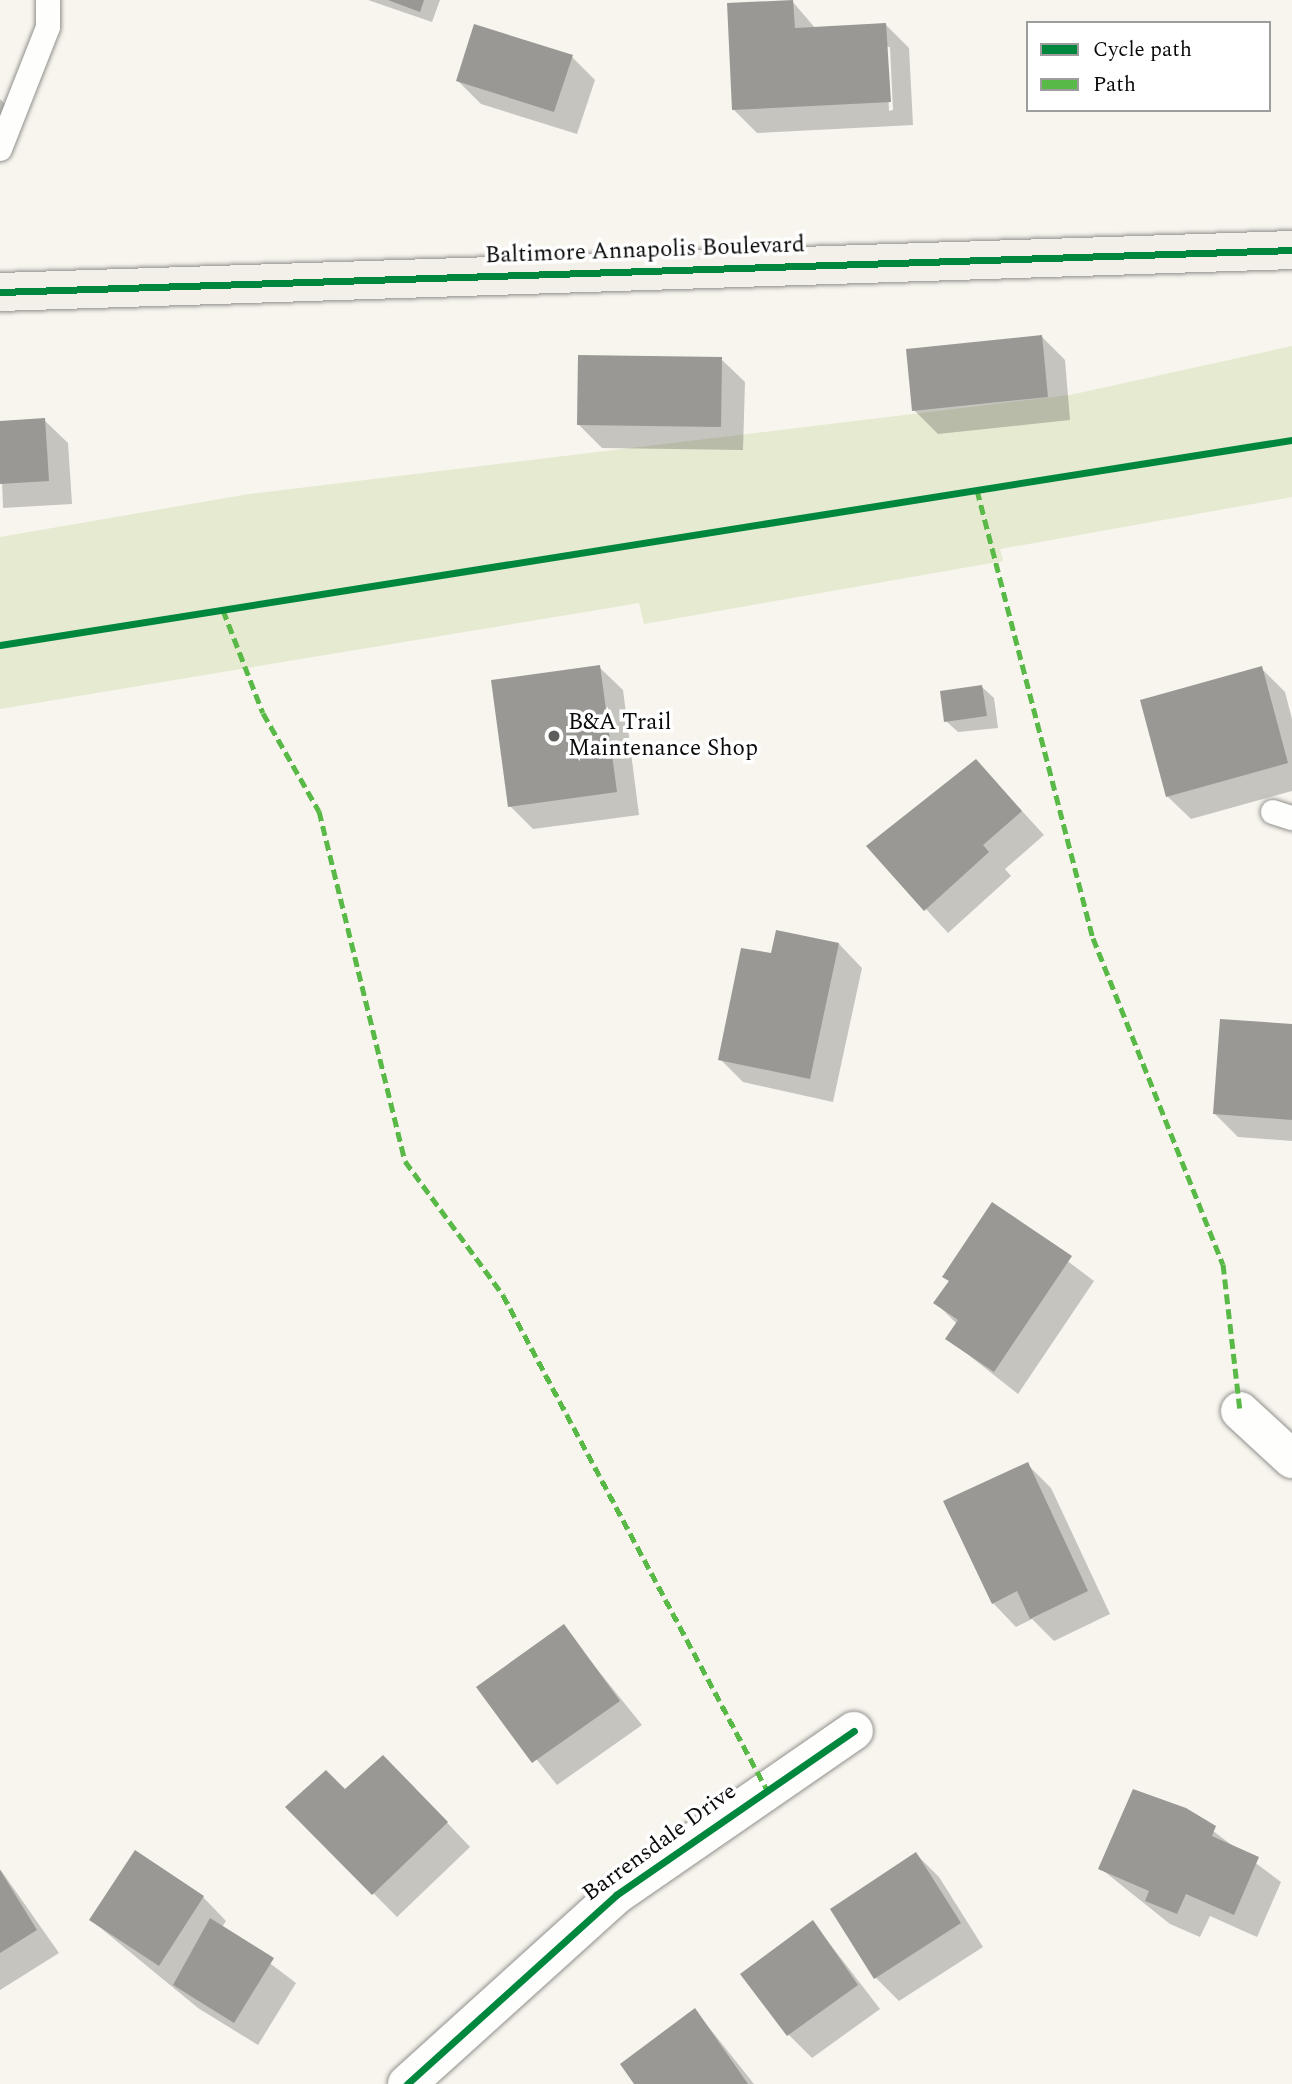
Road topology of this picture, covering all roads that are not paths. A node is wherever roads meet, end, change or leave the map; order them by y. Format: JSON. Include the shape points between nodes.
{"nodes":[{"id":1,"x":48,"y":0,"type":"edge"},
{"id":2,"x":0,"y":149,"type":"edge"},
{"id":3,"x":1292,"y":250,"type":"edge"},
{"id":4,"x":0,"y":292,"type":"edge"},
{"id":5,"x":1240,"y":1411,"type":"dead end"},
{"id":6,"x":1292,"y":1459,"type":"edge"},
{"id":7,"x":854,"y":1731,"type":"dead end"},
{"id":8,"x":407,"y":2084,"type":"edge"}],
"edges":[{"from":1,"to":2,"type":"lane","via":[[48,27]]},
{"from":3,"to":4,"type":"street","name":"Baltimore Annapolis Boulevard"},
{"from":5,"to":6,"type":"street"},
{"from":7,"to":8,"type":"street","name":"Barrensdale Drive","via":[[616,1895]]}]}
